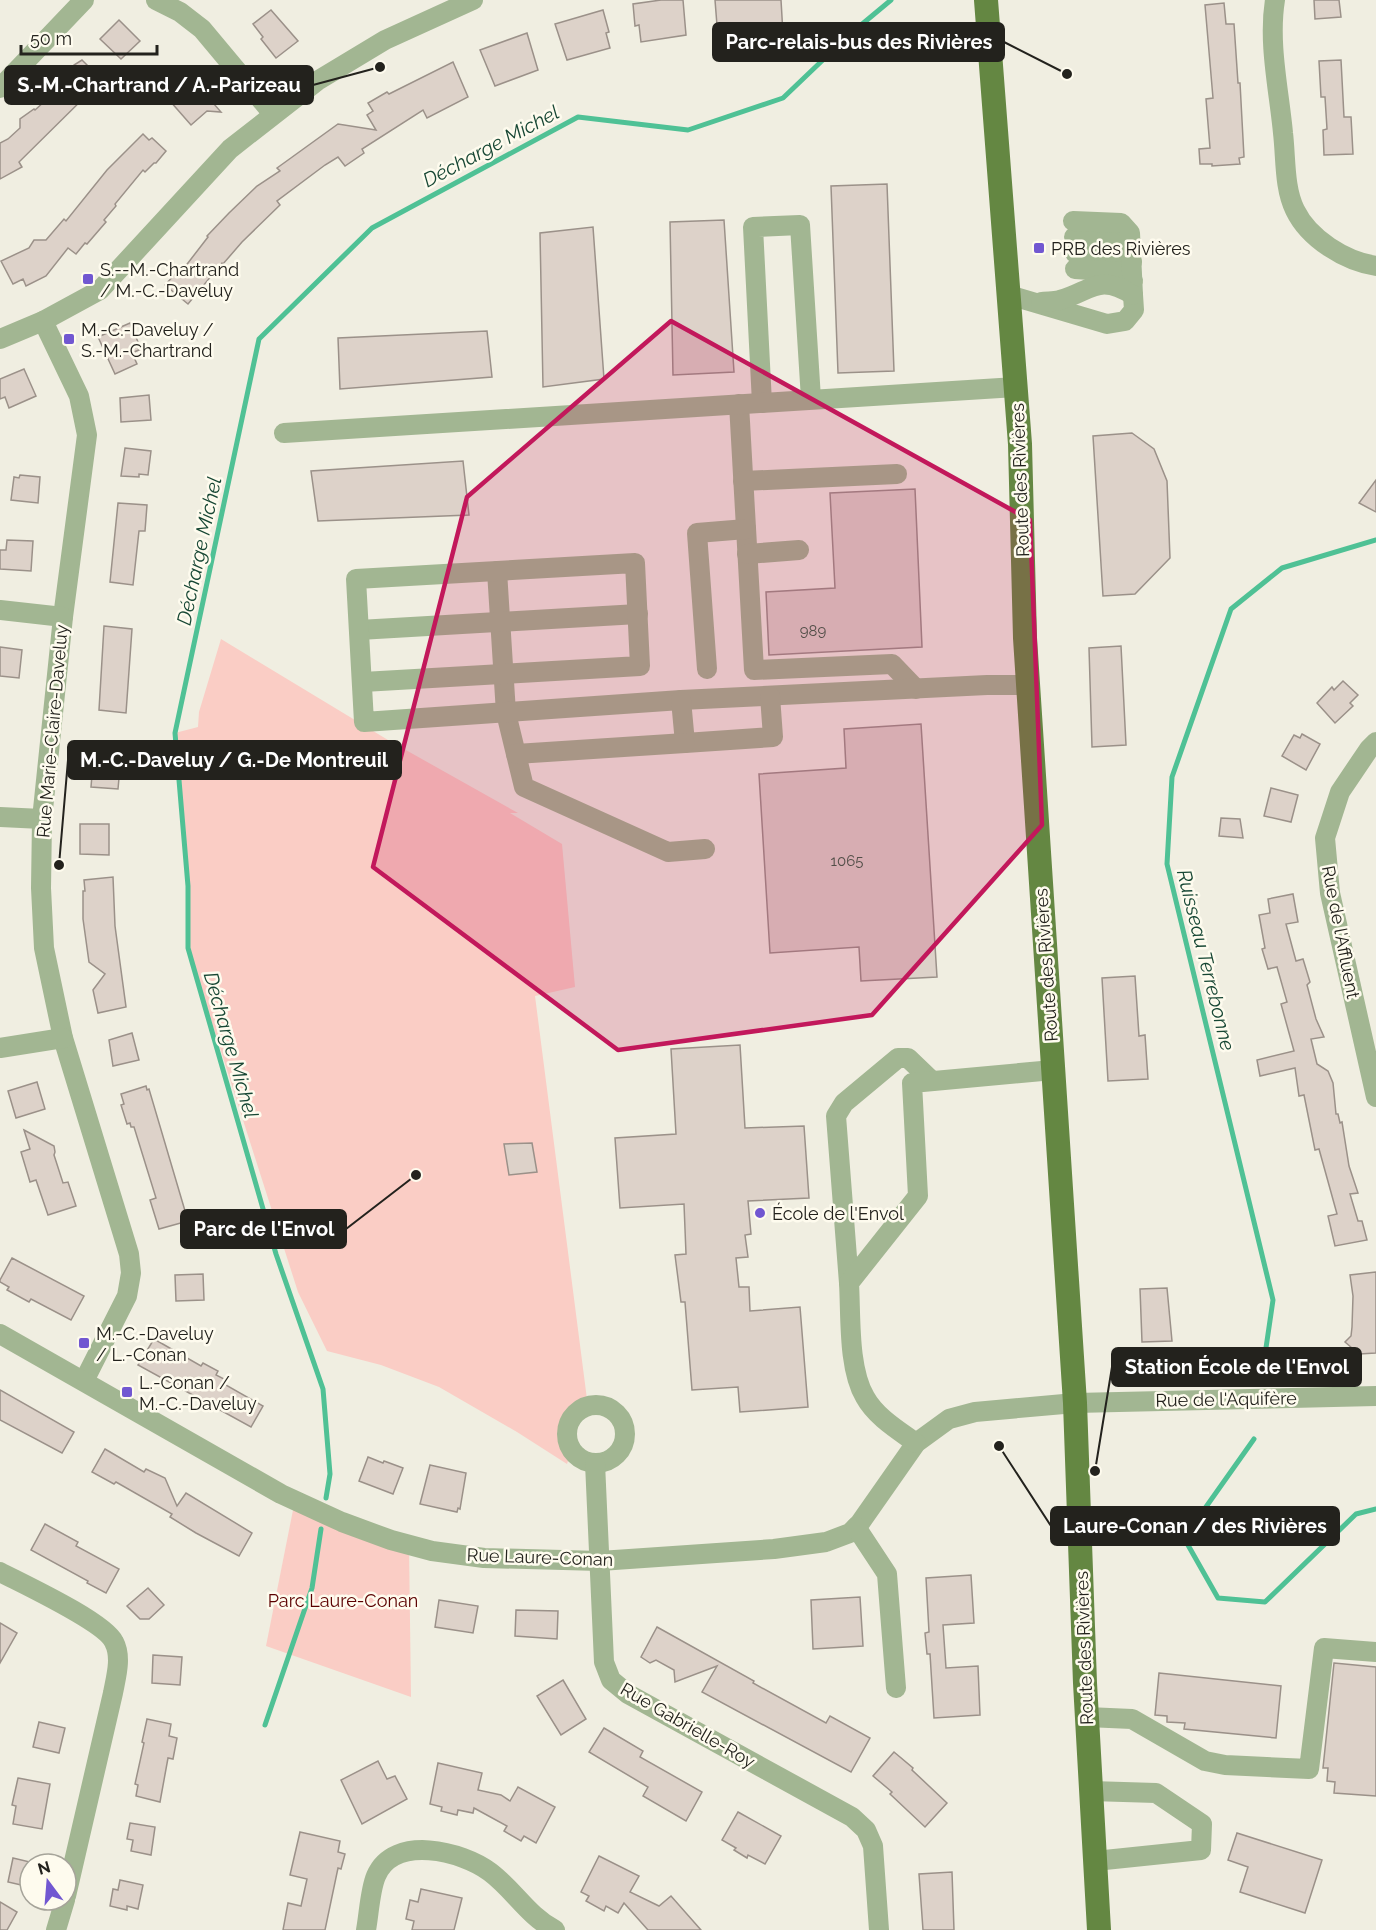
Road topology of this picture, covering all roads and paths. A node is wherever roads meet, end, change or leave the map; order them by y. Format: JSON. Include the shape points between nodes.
{"nodes":[{"id":1,"x":84,"y":0,"type":"edge"},
{"id":2,"x":156,"y":0,"type":"edge"},
{"id":3,"x":473,"y":0,"type":"edge"},
{"id":4,"x":986,"y":0,"type":"edge"},
{"id":5,"x":1275,"y":0,"type":"edge"},
{"id":6,"x":0,"y":88,"type":"edge"},
{"id":7,"x":273,"y":114,"type":"junction"},
{"id":8,"x":1376,"y":266,"type":"edge"},
{"id":9,"x":1132,"y":279,"type":"junction"},
{"id":10,"x":1009,"y":295,"type":"junction"},
{"id":11,"x":1032,"y":302,"type":"junction"},
{"id":12,"x":43,"y":321,"type":"junction"},
{"id":13,"x":0,"y":339,"type":"edge"},
{"id":14,"x":1016,"y":387,"type":"junction"},
{"id":15,"x":811,"y":399,"type":"junction"},
{"id":16,"x":762,"y":403,"type":"junction"},
{"id":17,"x":739,"y":404,"type":"junction"},
{"id":18,"x":284,"y":432,"type":"dead end"},
{"id":19,"x":897,"y":474,"type":"dead end"},
{"id":20,"x":743,"y":481,"type":"junction"},
{"id":21,"x":746,"y":529,"type":"junction"},
{"id":22,"x":799,"y":550,"type":"dead end"},
{"id":23,"x":747,"y":554,"type":"junction"},
{"id":24,"x":497,"y":571,"type":"junction"},
{"id":25,"x":0,"y":609,"type":"edge"},
{"id":26,"x":638,"y":614,"type":"junction"},
{"id":27,"x":63,"y":617,"type":"junction"},
{"id":28,"x":501,"y":622,"type":"junction"},
{"id":29,"x":359,"y":630,"type":"junction"},
{"id":30,"x":707,"y":669,"type":"dead end"},
{"id":31,"x":504,"y":674,"type":"junction"},
{"id":32,"x":363,"y":682,"type":"junction"},
{"id":33,"x":1028,"y":685,"type":"junction"},
{"id":34,"x":916,"y":689,"type":"junction"},
{"id":35,"x":770,"y":696,"type":"junction"},
{"id":36,"x":681,"y":700,"type":"junction"},
{"id":37,"x":506,"y":713,"type":"junction"},
{"id":38,"x":1376,"y":742,"type":"edge"},
{"id":39,"x":685,"y":743,"type":"junction"},
{"id":40,"x":516,"y":754,"type":"junction"},
{"id":41,"x":0,"y":817,"type":"edge"},
{"id":42,"x":42,"y":819,"type":"junction"},
{"id":43,"x":705,"y":849,"type":"dead end"},
{"id":44,"x":63,"y":1038,"type":"junction"},
{"id":45,"x":0,"y":1048,"type":"edge"},
{"id":46,"x":1053,"y":1070,"type":"junction"},
{"id":47,"x":932,"y":1081,"type":"junction"},
{"id":48,"x":1376,"y":1097,"type":"edge"},
{"id":49,"x":849,"y":1283,"type":"junction"},
{"id":50,"x":0,"y":1334,"type":"edge"},
{"id":51,"x":84,"y":1381,"type":"junction"},
{"id":52,"x":1376,"y":1396,"type":"edge"},
{"id":53,"x":1075,"y":1402,"type":"junction"},
{"id":54,"x":916,"y":1443,"type":"junction"},
{"id":55,"x":596,"y":1463,"type":"dead end"},
{"id":56,"x":856,"y":1527,"type":"junction"},
{"id":57,"x":600,"y":1561,"type":"junction"},
{"id":58,"x":0,"y":1572,"type":"edge"},
{"id":59,"x":1376,"y":1652,"type":"edge"},
{"id":60,"x":896,"y":1688,"type":"dead end"},
{"id":61,"x":1087,"y":1717,"type":"junction"},
{"id":62,"x":1091,"y":1791,"type":"junction"},
{"id":63,"x":77,"y":1852,"type":"edge"},
{"id":64,"x":1095,"y":1861,"type":"junction"},
{"id":65,"x":62,"y":1912,"type":"edge"},
{"id":66,"x":56,"y":1930,"type":"edge"},
{"id":67,"x":366,"y":1930,"type":"edge"},
{"id":68,"x":555,"y":1930,"type":"edge"},
{"id":69,"x":879,"y":1930,"type":"edge"},
{"id":70,"x":1099,"y":1930,"type":"edge"}],
"edges":[{"from":1,"to":6,"type":"street"},
{"from":2,"to":7,"type":"street","via":[[202,29]]},
{"from":3,"to":7,"type":"street","via":[[385,40],[317,81]]},
{"from":4,"to":10,"type":"main road","name":"Route des Rivières"},
{"from":5,"to":8,"type":"street","via":[[1273,34],[1288,182],[1295,210],[1317,239],[1345,256]]},
{"from":7,"to":12,"type":"street","via":[[230,149],[100,290]]},
{"from":9,"to":9,"type":"street","via":[[1131,242],[1119,237],[1074,245],[1120,255]]},
{"from":9,"to":11,"type":"street","via":[[1121,287],[1101,284],[1058,301]]},
{"from":9,"to":11,"type":"street","via":[[1134,310],[1125,321],[1107,324]]},
{"from":10,"to":11,"type":"street"},
{"from":10,"to":14,"type":"main road","name":"Route des Rivières"},
{"from":12,"to":13,"type":"street"},
{"from":12,"to":27,"type":"street","name":"Rue Marie-Claire-Daveluy","via":[[79,396],[87,435]]},
{"from":14,"to":15,"type":"street"},
{"from":14,"to":33,"type":"main road","name":"Route des Rivières"},
{"from":15,"to":16,"type":"street"},
{"from":15,"to":16,"type":"street","via":[[800,225],[753,227]]},
{"from":16,"to":17,"type":"street"},
{"from":17,"to":18,"type":"street"},
{"from":17,"to":20,"type":"street"},
{"from":19,"to":20,"type":"street"},
{"from":20,"to":21,"type":"street"},
{"from":21,"to":23,"type":"street"},
{"from":21,"to":30,"type":"street","via":[[698,533]]},
{"from":22,"to":23,"type":"street"},
{"from":23,"to":34,"type":"street","via":[[754,670],[892,664]]},
{"from":24,"to":26,"type":"street","via":[[635,563]]},
{"from":24,"to":28,"type":"street"},
{"from":24,"to":29,"type":"street","via":[[356,579]]},
{"from":25,"to":27,"type":"street"},
{"from":26,"to":28,"type":"street"},
{"from":26,"to":31,"type":"street","via":[[640,666]]},
{"from":27,"to":42,"type":"street","name":"Rue Marie-Claire-Daveluy"},
{"from":28,"to":29,"type":"street"},
{"from":28,"to":31,"type":"street"},
{"from":29,"to":32,"type":"street"},
{"from":31,"to":32,"type":"street"},
{"from":31,"to":37,"type":"street"},
{"from":32,"to":37,"type":"street","via":[[364,722]]},
{"from":33,"to":34,"type":"street"},
{"from":33,"to":46,"type":"main road","name":"Route des Rivières"},
{"from":34,"to":35,"type":"street"},
{"from":35,"to":36,"type":"street"},
{"from":35,"to":39,"type":"street","via":[[773,737]]},
{"from":36,"to":37,"type":"street"},
{"from":36,"to":39,"type":"street"},
{"from":37,"to":40,"type":"street"},
{"from":38,"to":48,"type":"street","name":"Rue de l'Affluent","via":[[1340,792],[1325,838],[1330,893]]},
{"from":39,"to":40,"type":"street"},
{"from":40,"to":43,"type":"street","via":[[524,787],[668,852]]},
{"from":41,"to":42,"type":"street"},
{"from":42,"to":44,"type":"street","name":"Rue Marie-Claire-Daveluy","via":[[44,948]]},
{"from":44,"to":45,"type":"street"},
{"from":44,"to":51,"type":"street","name":"Rue Marie-Claire-Daveluy","via":[[129,1254],[131,1273],[127,1296]]},
{"from":46,"to":47,"type":"street"},
{"from":46,"to":53,"type":"main road","name":"Route des Rivières"},
{"from":47,"to":49,"type":"street","via":[[912,1083],[918,1196]]},
{"from":47,"to":49,"type":"street","via":[[908,1058],[898,1058],[844,1102],[836,1116]]},
{"from":49,"to":54,"type":"street","via":[[854,1372],[865,1398],[883,1418]]},
{"from":50,"to":51,"type":"street","name":"Rue Laure-Conan"},
{"from":51,"to":57,"type":"street","name":"Rue Laure-Conan","via":[[280,1494],[391,1540],[432,1551],[484,1558]]},
{"from":52,"to":53,"type":"street","name":"Rue de l'Aquifère"},
{"from":53,"to":54,"type":"street","name":"Rue Laure-Conan","via":[[975,1412],[949,1419]]},
{"from":53,"to":61,"type":"main road","name":"Route des Rivières"},
{"from":54,"to":56,"type":"street","name":"Rue Laure-Conan"},
{"from":55,"to":57,"type":"street","name":"Rue Gabrielle-Roy"},
{"from":56,"to":57,"type":"street","name":"Rue Laure-Conan","via":[[826,1542],[784,1548]]},
{"from":56,"to":60,"type":"street","via":[[887,1574]]},
{"from":57,"to":69,"type":"street","name":"Rue Gabrielle-Roy","via":[[604,1662],[611,1680],[628,1694],[852,1817],[866,1830],[873,1846]]},
{"from":58,"to":63,"type":"street","via":[[101,1626],[115,1642],[118,1664],[113,1693]]},
{"from":59,"to":61,"type":"street","via":[[1324,1648],[1309,1769],[1205,1761],[1132,1719]]},
{"from":61,"to":62,"type":"main road","name":"Route des Rivières"},
{"from":62,"to":64,"type":"main road","name":"Route des Rivières"},
{"from":62,"to":64,"type":"street","via":[[1156,1793],[1202,1824],[1200,1850]]},
{"from":64,"to":70,"type":"main road","name":"Route des Rivières"},
{"from":65,"to":66,"type":"street"},
{"from":67,"to":68,"type":"street","via":[[375,1876],[399,1854],[417,1850],[438,1851],[472,1861]]}]}
